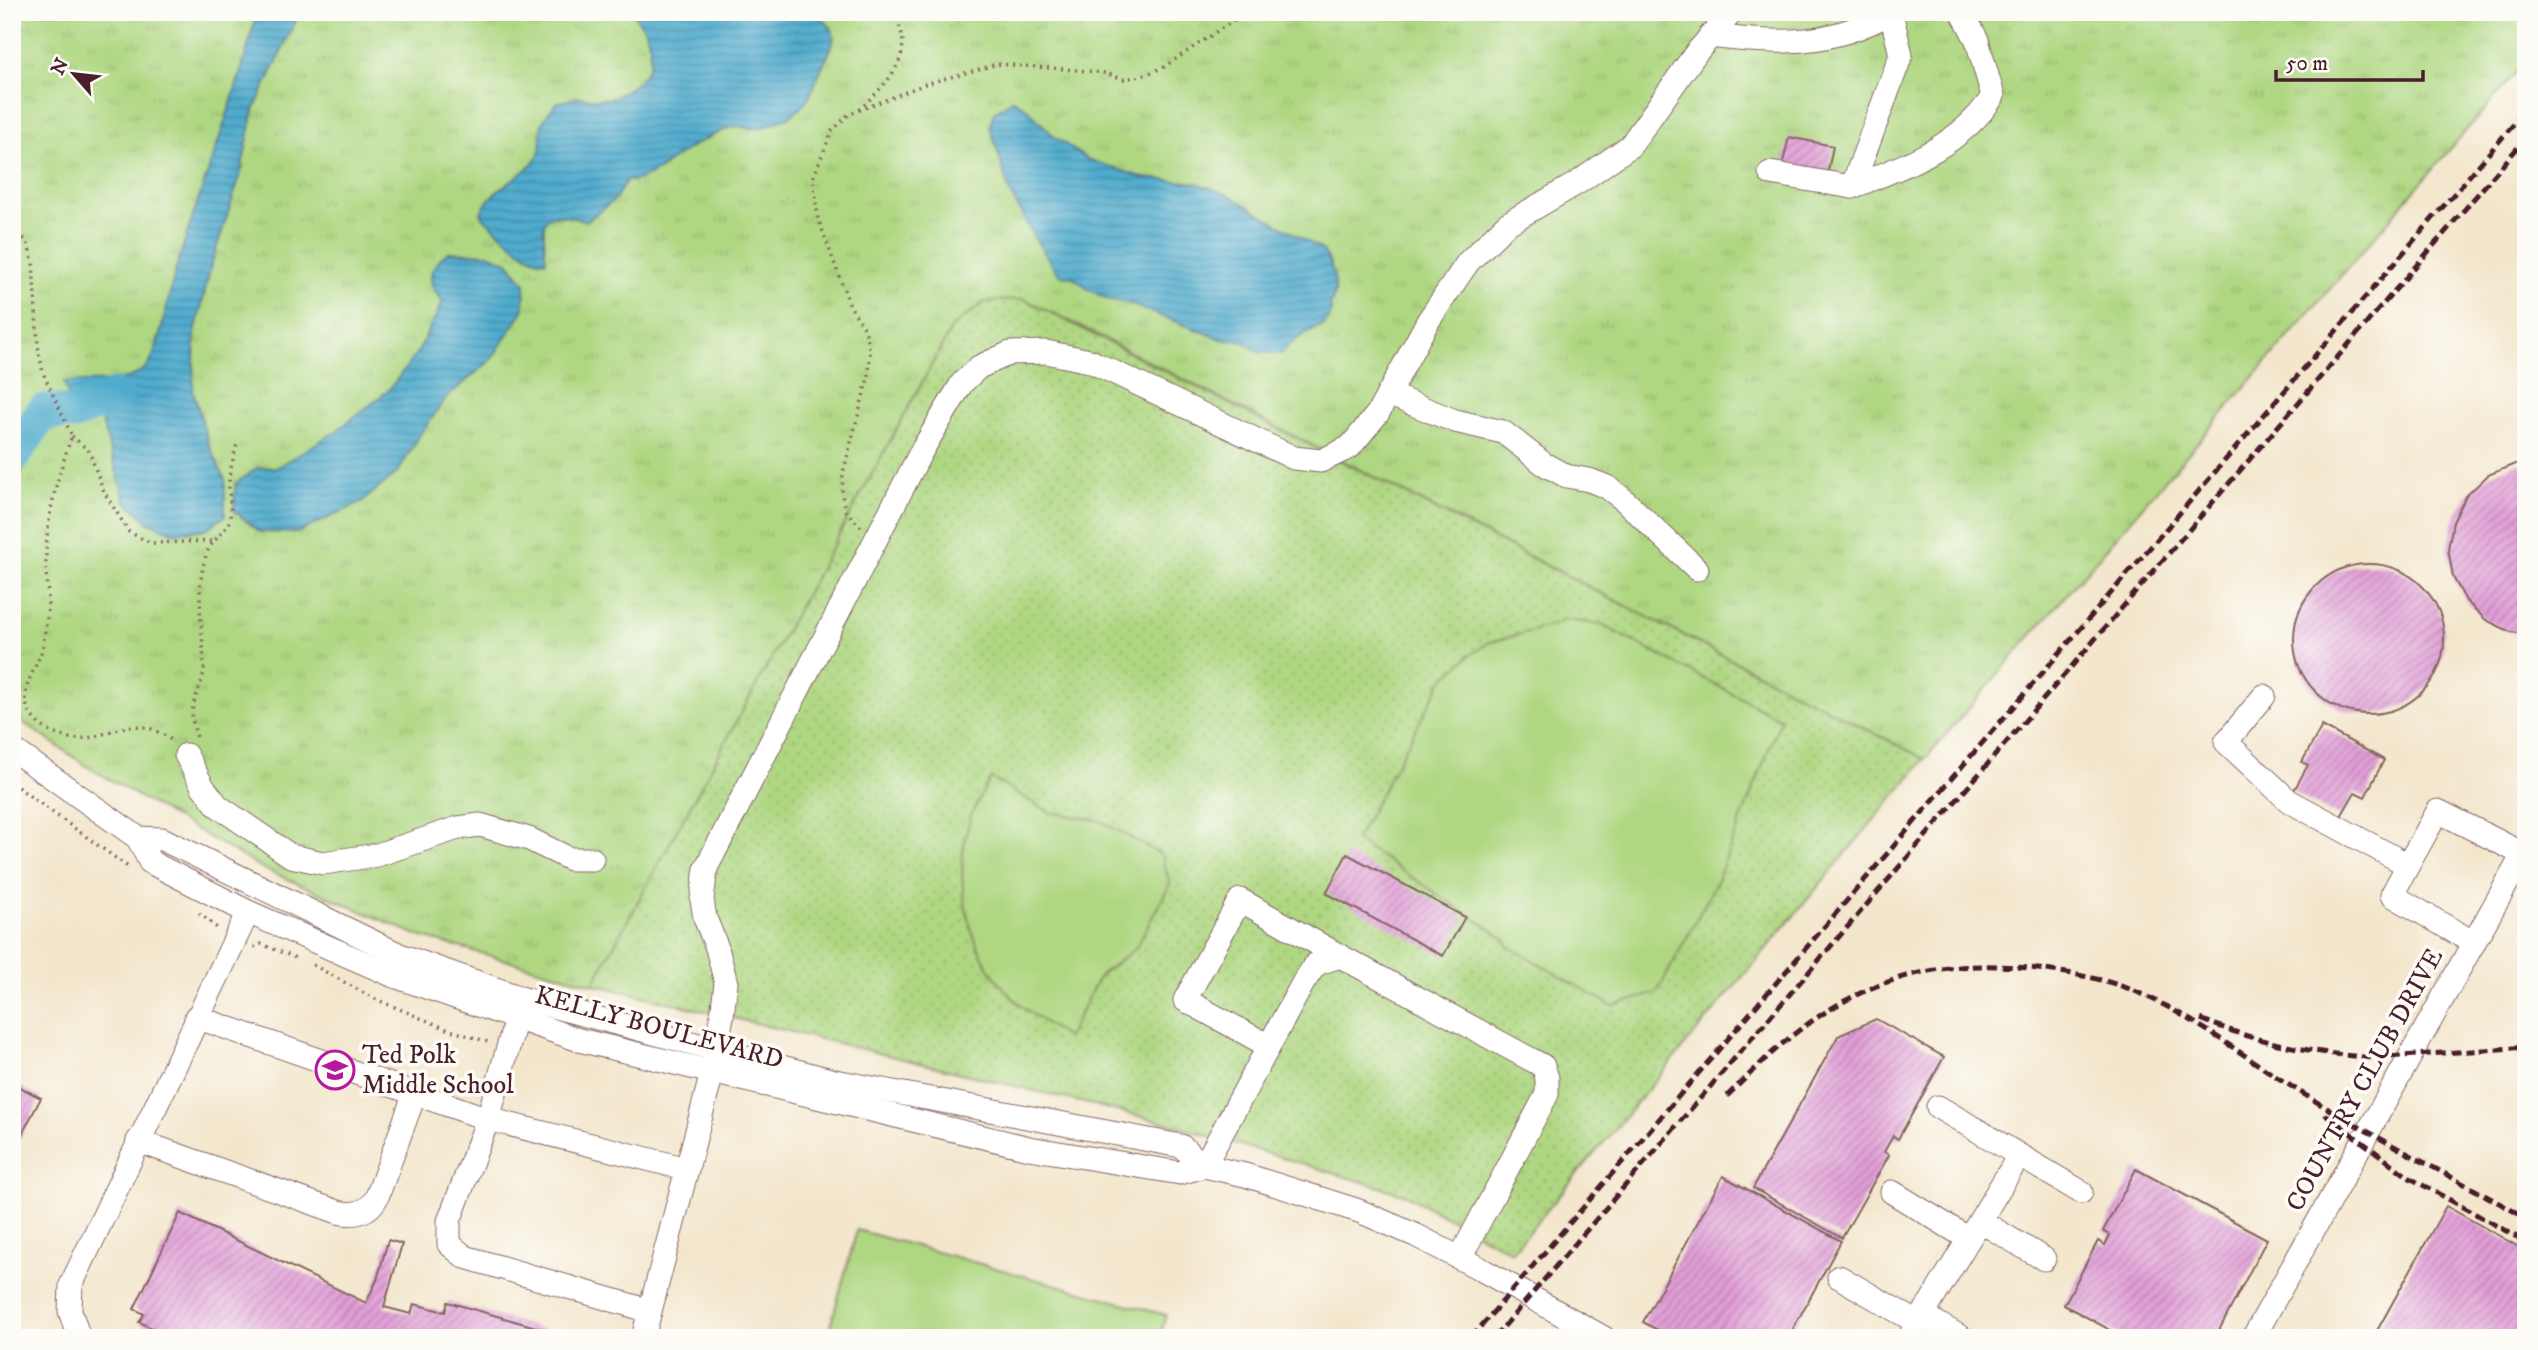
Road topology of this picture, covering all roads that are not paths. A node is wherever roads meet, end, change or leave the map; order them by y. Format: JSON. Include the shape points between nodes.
{"nodes":[{"id":1,"x":1732,"y":12,"type":"edge"},
{"id":2,"x":1962,"y":12,"type":"edge"},
{"id":3,"x":1892,"y":13,"type":"edge"},
{"id":4,"x":1710,"y":36,"type":"junction"},
{"id":5,"x":1770,"y":173,"type":"dead end"},
{"id":6,"x":1852,"y":187,"type":"junction"},
{"id":7,"x":1388,"y":394,"type":"junction"},
{"id":8,"x":1697,"y":569,"type":"dead end"},
{"id":9,"x":2264,"y":696,"type":"dead end"},
{"id":10,"x":12,"y":750,"type":"edge"},
{"id":11,"x":186,"y":755,"type":"road end"},
{"id":12,"x":138,"y":838,"type":"junction"},
{"id":13,"x":2524,"y":852,"type":"edge"},
{"id":14,"x":592,"y":859,"type":"dead end"},
{"id":15,"x":2408,"y":865,"type":"junction"},
{"id":16,"x":247,"y":912,"type":"junction"},
{"id":17,"x":2474,"y":943,"type":"junction"},
{"id":18,"x":1340,"y":956,"type":"junction"},
{"id":19,"x":196,"y":1017,"type":"junction"},
{"id":20,"x":516,"y":1019,"type":"junction"},
{"id":21,"x":1269,"y":1046,"type":"junction"},
{"id":22,"x":718,"y":1050,"type":"junction"},
{"id":23,"x":712,"y":1073,"type":"junction"},
{"id":24,"x":415,"y":1093,"type":"junction"},
{"id":25,"x":1938,"y":1107,"type":"dead end"},
{"id":26,"x":488,"y":1119,"type":"junction"},
{"id":27,"x":138,"y":1141,"type":"junction"},
{"id":28,"x":2019,"y":1156,"type":"junction"},
{"id":29,"x":1204,"y":1166,"type":"junction"},
{"id":30,"x":687,"y":1169,"type":"junction"},
{"id":31,"x":1892,"y":1192,"type":"dead end"},
{"id":32,"x":2081,"y":1192,"type":"dead end"},
{"id":33,"x":1974,"y":1230,"type":"junction"},
{"id":34,"x":1460,"y":1258,"type":"junction"},
{"id":35,"x":2044,"y":1259,"type":"dead end"},
{"id":36,"x":1839,"y":1277,"type":"dead end"},
{"id":37,"x":650,"y":1311,"type":"junction"},
{"id":38,"x":1917,"y":1325,"type":"edge"},
{"id":39,"x":79,"y":1338,"type":"edge"},
{"id":40,"x":643,"y":1338,"type":"edge"},
{"id":41,"x":1604,"y":1338,"type":"edge"},
{"id":42,"x":1962,"y":1338,"type":"edge"},
{"id":43,"x":2253,"y":1338,"type":"edge"}],
"edges":[{"from":1,"to":4,"type":"street"},
{"from":2,"to":6,"type":"street","via":[[1977,40],[1993,96],[1980,117],[1911,163]]},
{"from":3,"to":4,"type":"street","via":[[1814,41]]},
{"from":3,"to":6,"type":"street","via":[[1901,55]]},
{"from":4,"to":7,"type":"street","via":[[1630,146],[1507,224],[1468,261]]},
{"from":5,"to":6,"type":"street"},
{"from":7,"to":8,"type":"street","via":[[1455,421],[1503,432],[1566,476],[1607,487]]},
{"from":7,"to":22,"type":"street","via":[[1350,447],[1321,461],[1294,458],[1090,361],[1046,352],[1010,354],[979,367],[962,383],[921,452],[706,868],[705,918],[726,984]]},
{"from":9,"to":15,"type":"street","via":[[2226,742],[2289,801]]},
{"from":10,"to":12,"type":"street","name":"KELLY BOULEVARD"},
{"from":11,"to":14,"type":"street","via":[[218,806],[291,856],[323,863],[377,855],[480,825],[529,839],[570,859]]},
{"from":12,"to":16,"type":"street","name":"KELLY BOULEVARD","via":[[150,862]]},
{"from":12,"to":22,"type":"street","name":"KELLY BOULEVARD","via":[[162,839],[400,955],[521,998]]},
{"from":13,"to":15,"type":"street","via":[[2438,811]]},
{"from":13,"to":17,"type":"street","name":"COUNTRY CLUB DRIVE"},
{"from":15,"to":17,"type":"street","via":[[2392,895]]},
{"from":16,"to":19,"type":"street"},
{"from":16,"to":20,"type":"street","name":"KELLY BOULEVARD","via":[[394,976]]},
{"from":17,"to":43,"type":"street","name":"COUNTRY CLUB DRIVE"},
{"from":18,"to":21,"type":"street","via":[[1316,964]]},
{"from":18,"to":21,"type":"street","via":[[1240,900],[1185,1000]]},
{"from":18,"to":34,"type":"street","via":[[1543,1066],[1547,1094]]},
{"from":19,"to":24,"type":"street"},
{"from":19,"to":27,"type":"street"},
{"from":20,"to":23,"type":"street","name":"KELLY BOULEVARD","via":[[579,1041]]},
{"from":20,"to":26,"type":"street"},
{"from":21,"to":29,"type":"street"},
{"from":22,"to":23,"type":"street"},
{"from":22,"to":29,"type":"street","name":"KELLY BOULEVARD","via":[[835,1081],[1181,1146]]},
{"from":23,"to":29,"type":"street","name":"KELLY BOULEVARD","via":[[1029,1148],[1180,1172]]},
{"from":23,"to":30,"type":"street"},
{"from":24,"to":26,"type":"street"},
{"from":24,"to":27,"type":"street","via":[[377,1197],[360,1213],[348,1214],[309,1202]]},
{"from":25,"to":28,"type":"street"},
{"from":26,"to":30,"type":"street"},
{"from":26,"to":37,"type":"street","via":[[449,1222],[449,1244],[465,1258]]},
{"from":27,"to":39,"type":"street","via":[[71,1285],[70,1311]]},
{"from":28,"to":32,"type":"street"},
{"from":28,"to":33,"type":"street"},
{"from":29,"to":34,"type":"street","name":"KELLY BOULEVARD","via":[[1359,1211]]},
{"from":30,"to":37,"type":"street"},
{"from":31,"to":33,"type":"street"},
{"from":33,"to":35,"type":"street"},
{"from":33,"to":38,"type":"street"},
{"from":34,"to":41,"type":"street","name":"KELLY BOULEVARD"},
{"from":36,"to":38,"type":"street"},
{"from":37,"to":40,"type":"street"},
{"from":38,"to":42,"type":"street"}]}
